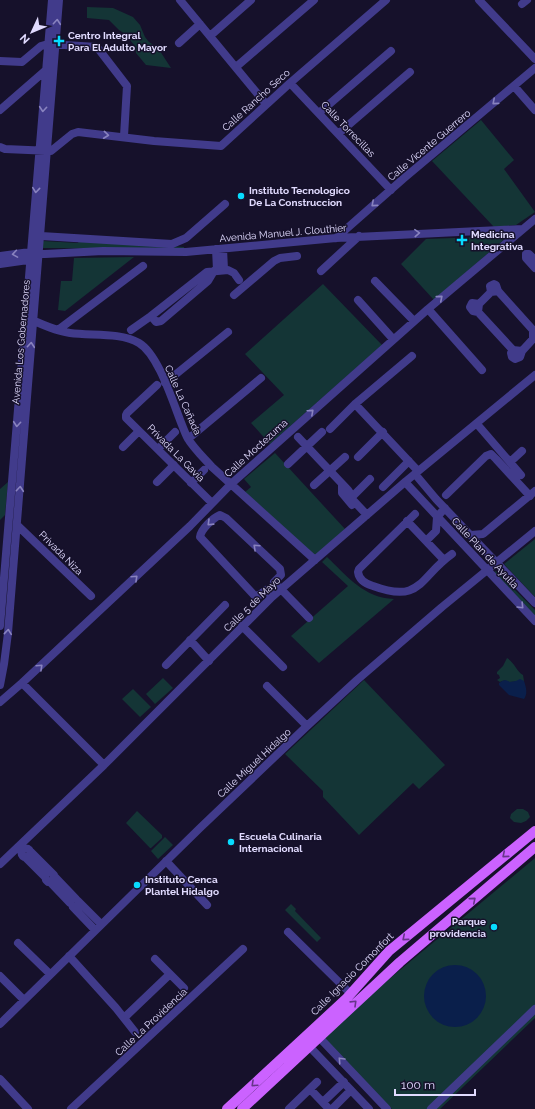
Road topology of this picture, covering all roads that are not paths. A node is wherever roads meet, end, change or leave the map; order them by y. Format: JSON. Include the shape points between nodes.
{"nodes":[{"id":1,"x":52,"y":0,"type":"edge"},
{"id":2,"x":59,"y":0,"type":"edge"},
{"id":3,"x":251,"y":0,"type":"edge"},
{"id":4,"x":314,"y":0,"type":"edge"},
{"id":5,"x":479,"y":0,"type":"edge"},
{"id":6,"x":183,"y":1,"type":"edge"},
{"id":7,"x":384,"y":1,"type":"edge"},
{"id":8,"x":200,"y":24,"type":"junction"},
{"id":9,"x":210,"y":36,"type":"junction"},
{"id":10,"x":179,"y":43,"type":"dead end"},
{"id":11,"x":52,"y":44,"type":"junction"},
{"id":12,"x":391,"y":51,"type":"dead end"},
{"id":13,"x":535,"y":59,"type":"edge"},
{"id":14,"x":0,"y":62,"type":"edge"},
{"id":15,"x":236,"y":67,"type":"junction"},
{"id":16,"x":46,"y":70,"type":"junction"},
{"id":17,"x":410,"y":72,"type":"dead end"},
{"id":18,"x":534,"y":72,"type":"edge"},
{"id":19,"x":290,"y":83,"type":"junction"},
{"id":20,"x":514,"y":86,"type":"junction"},
{"id":21,"x":266,"y":104,"type":"junction"},
{"id":22,"x":0,"y":110,"type":"edge"},
{"id":23,"x":535,"y":110,"type":"edge"},
{"id":24,"x":319,"y":113,"type":"junction"},
{"id":25,"x":338,"y":134,"type":"junction"},
{"id":26,"x":124,"y":136,"type":"junction"},
{"id":27,"x":0,"y":147,"type":"edge"},
{"id":28,"x":44,"y":151,"type":"junction"},
{"id":29,"x":391,"y":190,"type":"junction"},
{"id":30,"x":225,"y":204,"type":"dead end"},
{"id":31,"x":535,"y":219,"type":"edge"},
{"id":32,"x":522,"y":229,"type":"junction"},
{"id":33,"x":41,"y":236,"type":"junction"},
{"id":34,"x":359,"y":236,"type":"junction"},
{"id":35,"x":336,"y":238,"type":"junction"},
{"id":36,"x":280,"y":244,"type":"junction"},
{"id":37,"x":220,"y":249,"type":"junction"},
{"id":38,"x":533,"y":254,"type":"edge"},
{"id":39,"x":36,"y":255,"type":"junction"},
{"id":40,"x":0,"y":256,"type":"edge"},
{"id":41,"x":297,"y":256,"type":"dead end"},
{"id":42,"x":280,"y":258,"type":"junction"},
{"id":43,"x":0,"y":264,"type":"edge"},
{"id":44,"x":143,"y":266,"type":"dead end"},
{"id":45,"x":535,"y":268,"type":"edge"},
{"id":46,"x":218,"y":270,"type":"junction"},
{"id":47,"x":321,"y":271,"type":"dead end"},
{"id":48,"x":239,"y":280,"type":"dead end"},
{"id":49,"x":375,"y":281,"type":"dead end"},
{"id":50,"x":234,"y":295,"type":"dead end"},
{"id":51,"x":358,"y":300,"type":"dead end"},
{"id":52,"x":428,"y":308,"type":"junction"},
{"id":53,"x":30,"y":319,"type":"junction"},
{"id":54,"x":414,"y":321,"type":"junction"},
{"id":55,"x":58,"y":330,"type":"junction"},
{"id":56,"x":131,"y":330,"type":"dead end"},
{"id":57,"x":534,"y":330,"type":"edge"},
{"id":58,"x":228,"y":332,"type":"dead end"},
{"id":59,"x":393,"y":339,"type":"junction"},
{"id":60,"x":533,"y":342,"type":"edge"},
{"id":61,"x":412,"y":356,"type":"dead end"},
{"id":62,"x":482,"y":370,"type":"dead end"},
{"id":63,"x":535,"y":375,"type":"edge"},
{"id":64,"x":261,"y":378,"type":"dead end"},
{"id":65,"x":161,"y":384,"type":"junction"},
{"id":66,"x":355,"y":404,"type":"junction"},
{"id":67,"x":477,"y":424,"type":"junction"},
{"id":68,"x":139,"y":431,"type":"junction"},
{"id":69,"x":175,"y":432,"type":"dead end"},
{"id":70,"x":383,"y":432,"type":"junction"},
{"id":71,"x":298,"y":437,"type":"dead end"},
{"id":72,"x":188,"y":439,"type":"junction"},
{"id":73,"x":307,"y":446,"type":"junction"},
{"id":74,"x":123,"y":447,"type":"dead end"},
{"id":75,"x":158,"y":449,"type":"junction"},
{"id":76,"x":522,"y":451,"type":"dead end"},
{"id":77,"x":346,"y":457,"type":"dead end"},
{"id":78,"x":358,"y":457,"type":"dead end"},
{"id":79,"x":409,"y":461,"type":"junction"},
{"id":80,"x":510,"y":462,"type":"junction"},
{"id":81,"x":288,"y":464,"type":"dead end"},
{"id":82,"x":174,"y":465,"type":"junction"},
{"id":83,"x":204,"y":470,"type":"dead end"},
{"id":84,"x":402,"y":470,"type":"junction"},
{"id":85,"x":330,"y":471,"type":"junction"},
{"id":86,"x":521,"y":475,"type":"dead end"},
{"id":87,"x":412,"y":476,"type":"junction"},
{"id":88,"x":370,"y":479,"type":"dead end"},
{"id":89,"x":157,"y":482,"type":"dead end"},
{"id":90,"x":191,"y":483,"type":"junction"},
{"id":91,"x":231,"y":484,"type":"junction"},
{"id":92,"x":342,"y":484,"type":"junction"},
{"id":93,"x":314,"y":486,"type":"dead end"},
{"id":94,"x":383,"y":487,"type":"dead end"},
{"id":95,"x":532,"y":494,"type":"edge"},
{"id":96,"x":446,"y":495,"type":"dead end"},
{"id":97,"x":351,"y":498,"type":"junction"},
{"id":98,"x":436,"y":499,"type":"junction"},
{"id":99,"x":212,"y":503,"type":"junction"},
{"id":100,"x":14,"y":504,"type":"junction"},
{"id":101,"x":428,"y":508,"type":"junction"},
{"id":102,"x":445,"y":508,"type":"junction"},
{"id":103,"x":415,"y":514,"type":"dead end"},
{"id":104,"x":365,"y":516,"type":"junction"},
{"id":105,"x":437,"y":517,"type":"junction"},
{"id":106,"x":408,"y":522,"type":"junction"},
{"id":107,"x":17,"y":525,"type":"junction"},
{"id":108,"x":436,"y":530,"type":"junction"},
{"id":109,"x":449,"y":530,"type":"junction"},
{"id":110,"x":535,"y":531,"type":"edge"},
{"id":111,"x":483,"y":534,"type":"junction"},
{"id":112,"x":471,"y":535,"type":"junction"},
{"id":113,"x":426,"y":541,"type":"junction"},
{"id":114,"x":482,"y":547,"type":"junction"},
{"id":115,"x":452,"y":554,"type":"dead end"},
{"id":116,"x":315,"y":560,"type":"junction"},
{"id":117,"x":444,"y":560,"type":"junction"},
{"id":118,"x":497,"y":562,"type":"junction"},
{"id":119,"x":3,"y":565,"type":"edge"},
{"id":120,"x":487,"y":570,"type":"junction"},
{"id":121,"x":281,"y":589,"type":"junction"},
{"id":122,"x":91,"y":596,"type":"dead end"},
{"id":123,"x":272,"y":597,"type":"junction"},
{"id":124,"x":535,"y":603,"type":"edge"},
{"id":125,"x":225,"y":605,"type":"dead end"},
{"id":126,"x":309,"y":618,"type":"dead end"},
{"id":127,"x":535,"y":621,"type":"edge"},
{"id":128,"x":0,"y":626,"type":"edge"},
{"id":129,"x":242,"y":626,"type":"junction"},
{"id":130,"x":190,"y":640,"type":"junction"},
{"id":131,"x":209,"y":661,"type":"junction"},
{"id":132,"x":166,"y":664,"type":"dead end"},
{"id":133,"x":282,"y":667,"type":"dead end"},
{"id":134,"x":22,"y":683,"type":"junction"},
{"id":135,"x":0,"y":685,"type":"edge"},
{"id":136,"x":267,"y":686,"type":"dead end"},
{"id":137,"x":0,"y":702,"type":"edge"},
{"id":138,"x":307,"y":726,"type":"junction"},
{"id":139,"x":104,"y":765,"type":"junction"},
{"id":140,"x":535,"y":831,"type":"edge"},
{"id":141,"x":535,"y":848,"type":"edge"},
{"id":142,"x":28,"y":855,"type":"dead end"},
{"id":143,"x":166,"y":861,"type":"junction"},
{"id":144,"x":0,"y":864,"type":"edge"},
{"id":145,"x":75,"y":902,"type":"junction"},
{"id":146,"x":207,"y":905,"type":"dead end"},
{"id":147,"x":101,"y":924,"type":"junction"},
{"id":148,"x":95,"y":930,"type":"junction"},
{"id":149,"x":288,"y":932,"type":"dead end"},
{"id":150,"x":18,"y":943,"type":"dead end"},
{"id":151,"x":244,"y":949,"type":"dead end"},
{"id":152,"x":69,"y":956,"type":"junction"},
{"id":153,"x":155,"y":959,"type":"dead end"},
{"id":154,"x":50,"y":974,"type":"junction"},
{"id":155,"x":170,"y":974,"type":"junction"},
{"id":156,"x":0,"y":976,"type":"edge"},
{"id":157,"x":184,"y":988,"type":"dead end"},
{"id":158,"x":351,"y":994,"type":"junction"},
{"id":159,"x":24,"y":1000,"type":"junction"},
{"id":160,"x":535,"y":1009,"type":"edge"},
{"id":161,"x":124,"y":1018,"type":"junction"},
{"id":162,"x":0,"y":1024,"type":"edge"},
{"id":163,"x":135,"y":1032,"type":"dead end"},
{"id":164,"x":316,"y":1034,"type":"junction"},
{"id":165,"x":306,"y":1043,"type":"junction"},
{"id":166,"x":356,"y":1077,"type":"junction"},
{"id":167,"x":0,"y":1079,"type":"edge"},
{"id":168,"x":317,"y":1082,"type":"dead end"},
{"id":169,"x":347,"y":1086,"type":"junction"},
{"id":170,"x":310,"y":1089,"type":"junction"},
{"id":171,"x":370,"y":1092,"type":"junction"},
{"id":172,"x":361,"y":1100,"type":"junction"},
{"id":173,"x":323,"y":1102,"type":"junction"},
{"id":174,"x":28,"y":1109,"type":"edge"},
{"id":175,"x":71,"y":1109,"type":"edge"},
{"id":176,"x":227,"y":1109,"type":"edge"},
{"id":177,"x":242,"y":1109,"type":"edge"},
{"id":178,"x":289,"y":1109,"type":"edge"},
{"id":179,"x":330,"y":1109,"type":"edge"},
{"id":180,"x":369,"y":1109,"type":"edge"},
{"id":181,"x":387,"y":1109,"type":"edge"},
{"id":182,"x":430,"y":1109,"type":"edge"}],
"edges":[{"from":1,"to":11,"type":"street","name":"Avenida Los Gobernadores"},
{"from":11,"to":2,"type":"street","name":"Avenida Los Gobernadores","one_way":true},
{"from":3,"to":9,"type":"street"},
{"from":4,"to":15,"type":"street"},
{"from":5,"to":13,"type":"street"},
{"from":6,"to":8,"type":"street"},
{"from":7,"to":19,"type":"street","name":"Calle Rancho Seco"},
{"from":8,"to":9,"type":"street"},
{"from":8,"to":10,"type":"street"},
{"from":9,"to":15,"type":"street"},
{"from":11,"to":14,"type":"street","via":[[41,46],[22,62]]},
{"from":11,"to":16,"type":"street","name":"Avenida Los Gobernadores"},
{"from":11,"to":26,"type":"street","via":[[97,47],[124,80],[128,89]]},
{"from":11,"to":28,"type":"street","name":"Avenida Los Gobernadores"},
{"from":12,"to":24,"type":"street"},
{"from":15,"to":21,"type":"street"},
{"from":16,"to":22,"type":"street"},
{"from":16,"to":28,"type":"street","name":"Avenida Los Gobernadores","one_way":true},
{"from":17,"to":25,"type":"street"},
{"from":18,"to":20,"type":"street","name":"Calle Vicente Guerrero"},
{"from":19,"to":21,"type":"street","name":"Calle Rancho Seco"},
{"from":19,"to":24,"type":"street","name":"Calle Torrecillas"},
{"from":20,"to":23,"type":"street"},
{"from":20,"to":29,"type":"street","name":"Calle Vicente Guerrero","one_way":true},
{"from":21,"to":26,"type":"street","name":"Calle Rancho Seco","via":[[221,146]]},
{"from":24,"to":25,"type":"street","name":"Calle Torrecillas"},
{"from":25,"to":29,"type":"street","name":"Calle Torrecillas"},
{"from":28,"to":26,"type":"street","name":"Calle Rancho Seco","one_way":true,"via":[[54,150],[78,132]]},
{"from":27,"to":28,"type":"street"},
{"from":28,"to":33,"type":"street","name":"Avenida Los Gobernadores"},
{"from":28,"to":39,"type":"street","name":"Avenida Los Gobernadores","one_way":true},
{"from":29,"to":35,"type":"street","name":"Calle Vicente Guerrero","one_way":true},
{"from":30,"to":33,"type":"street","via":[[186,238],[172,244]]},
{"from":31,"to":32,"type":"street","name":"Calle Moctezuma"},
{"from":34,"to":32,"type":"street","name":"Avenida Manuel J. Clouthier","one_way":true},
{"from":52,"to":32,"type":"street","name":"Calle Moctezuma","one_way":true},
{"from":33,"to":39,"type":"street","name":"Avenida Los Gobernadores"},
{"from":34,"to":35,"type":"street","name":"Avenida Manuel J. Clouthier"},
{"from":34,"to":47,"type":"street"},
{"from":35,"to":36,"type":"street","name":"Avenida Manuel J. Clouthier"},
{"from":36,"to":37,"type":"street","name":"Avenida Manuel J. Clouthier"},
{"from":36,"to":42,"type":"street"},
{"from":37,"to":39,"type":"street","name":"Avenida Manuel J. Clouthier"},
{"from":37,"to":46,"type":"street"},
{"from":38,"to":45,"type":"street","via":[[526,254],[526,257]]},
{"from":39,"to":40,"type":"street","one_way":true},
{"from":39,"to":43,"type":"street"},
{"from":39,"to":53,"type":"street","name":"Avenida Los Gobernadores"},
{"from":41,"to":42,"type":"street"},
{"from":42,"to":50,"type":"street","via":[[268,265]]},
{"from":44,"to":55,"type":"street"},
{"from":46,"to":48,"type":"street","via":[[231,272]]},
{"from":46,"to":56,"type":"street","via":[[162,321],[156,322],[151,316]]},
{"from":49,"to":54,"type":"street"},
{"from":51,"to":59,"type":"street"},
{"from":52,"to":54,"type":"street","name":"Calle Moctezuma"},
{"from":52,"to":62,"type":"street"},
{"from":53,"to":55,"type":"street","name":"Calle La Cañada"},
{"from":53,"to":100,"type":"street","name":"Avenida Los Gobernadores"},
{"from":54,"to":59,"type":"street","name":"Calle Moctezuma"},
{"from":55,"to":65,"type":"street","name":"Calle La Cañada","via":[[130,339],[140,344],[154,360]]},
{"from":57,"to":60,"type":"street"},
{"from":57,"to":60,"type":"street","via":[[494,292],[478,308],[512,350],[522,351]]},
{"from":58,"to":65,"type":"street"},
{"from":91,"to":59,"type":"street","name":"Calle Moctezuma","one_way":true},
{"from":61,"to":66,"type":"street"},
{"from":63,"to":67,"type":"street","name":"Calle 5 de Mayo"},
{"from":64,"to":72,"type":"street"},
{"from":65,"to":68,"type":"street","name":"Privada La Gavia","via":[[126,415]]},
{"from":65,"to":72,"type":"street","name":"Calle La Cañada"},
{"from":66,"to":70,"type":"street"},
{"from":66,"to":73,"type":"street"},
{"from":67,"to":80,"type":"street"},
{"from":67,"to":87,"type":"street","name":"Calle 5 de Mayo"},
{"from":68,"to":74,"type":"street"},
{"from":68,"to":75,"type":"street","name":"Privada La Gavia"},
{"from":69,"to":75,"type":"street"},
{"from":70,"to":78,"type":"street"},
{"from":70,"to":79,"type":"street"},
{"from":71,"to":73,"type":"street"},
{"from":72,"to":91,"type":"street","name":"Calle La Cañada"},
{"from":73,"to":81,"type":"street"},
{"from":73,"to":85,"type":"street"},
{"from":75,"to":82,"type":"street","name":"Privada La Gavia"},
{"from":76,"to":80,"type":"street"},
{"from":77,"to":85,"type":"street"},
{"from":79,"to":84,"type":"street"},
{"from":79,"to":87,"type":"street"},
{"from":80,"to":86,"type":"street"},
{"from":82,"to":89,"type":"street"},
{"from":82,"to":90,"type":"street","name":"Privada La Gavia"},
{"from":83,"to":90,"type":"street"},
{"from":84,"to":87,"type":"street"},
{"from":84,"to":94,"type":"street"},
{"from":85,"to":92,"type":"street"},
{"from":85,"to":93,"type":"street"},
{"from":87,"to":98,"type":"street","name":"Calle Plan de Ayutla"},
{"from":87,"to":101,"type":"street","name":"Calle Plan de Ayutla"},
{"from":87,"to":104,"type":"street","name":"Calle 5 de Mayo"},
{"from":88,"to":97,"type":"street"},
{"from":90,"to":99,"type":"street","name":"Privada La Gavia"},
{"from":91,"to":99,"type":"street","name":"Calle Moctezuma"},
{"from":91,"to":116,"type":"street","name":"Calle La Cañada"},
{"from":92,"to":97,"type":"street"},
{"from":92,"to":104,"type":"street","via":[[343,496]]},
{"from":95,"to":96,"type":"street","via":[[491,454]]},
{"from":95,"to":111,"type":"street"},
{"from":97,"to":104,"type":"street"},
{"from":98,"to":101,"type":"street"},
{"from":98,"to":102,"type":"street","name":"Calle Plan de Ayutla"},
{"from":134,"to":99,"type":"street","name":"Calle Moctezuma","one_way":true},
{"from":100,"to":107,"type":"street","name":"Avenida Los Gobernadores"},
{"from":100,"to":119,"type":"street","name":"Avenida Los Gobernadores"},
{"from":101,"to":105,"type":"street","name":"Calle Plan de Ayutla"},
{"from":102,"to":105,"type":"street","name":"Calle Plan de Ayutla"},
{"from":102,"to":112,"type":"street","name":"Calle Plan de Ayutla"},
{"from":103,"to":106,"type":"street"},
{"from":104,"to":116,"type":"street","name":"Calle 5 de Mayo"},
{"from":105,"to":108,"type":"street"},
{"from":105,"to":109,"type":"street","name":"Calle Plan de Ayutla"},
{"from":106,"to":113,"type":"street"},
{"from":106,"to":117,"type":"street","via":[[359,569],[360,579],[386,591],[412,591]]},
{"from":107,"to":122,"type":"street","name":"Privada Niza"},
{"from":135,"to":107,"type":"street","name":"Avenida Los Gobernadores","one_way":true,"via":[[8,633]]},
{"from":108,"to":109,"type":"street"},
{"from":108,"to":113,"type":"street"},
{"from":109,"to":120,"type":"street","name":"Calle Plan de Ayutla"},
{"from":110,"to":118,"type":"street","name":"Calle Miguel Hidalgo"},
{"from":111,"to":112,"type":"street"},
{"from":111,"to":114,"type":"street"},
{"from":112,"to":114,"type":"street","name":"Calle Plan de Ayutla"},
{"from":113,"to":117,"type":"street"},
{"from":114,"to":118,"type":"street","name":"Calle Plan de Ayutla"},
{"from":115,"to":117,"type":"street"},
{"from":116,"to":121,"type":"street","name":"Calle 5 de Mayo"},
{"from":118,"to":120,"type":"street","name":"Calle Miguel Hidalgo"},
{"from":118,"to":124,"type":"street","name":"Calle Plan de Ayutla"},
{"from":119,"to":128,"type":"street","name":"Avenida Los Gobernadores"},
{"from":120,"to":127,"type":"street","name":"Calle Plan de Ayutla","one_way":true},
{"from":120,"to":138,"type":"street","name":"Calle Miguel Hidalgo","via":[[357,680]]},
{"from":121,"to":123,"type":"street","name":"Calle 5 de Mayo"},
{"from":121,"to":123,"type":"street","one_way":true,"via":[[274,582],[281,575],[280,569],[226,518],[220,515],[216,517],[201,532],[200,537],[254,595],[258,596],[266,590]]},
{"from":121,"to":126,"type":"street"},
{"from":123,"to":129,"type":"street","name":"Calle 5 de Mayo"},
{"from":125,"to":130,"type":"street"},
{"from":129,"to":131,"type":"street","name":"Calle 5 de Mayo"},
{"from":129,"to":133,"type":"street"},
{"from":130,"to":131,"type":"street"},
{"from":130,"to":132,"type":"street"},
{"from":131,"to":139,"type":"street","name":"Calle 5 de Mayo"},
{"from":134,"to":137,"type":"street","name":"Calle Moctezuma"},
{"from":134,"to":139,"type":"street"},
{"from":136,"to":138,"type":"street"},
{"from":138,"to":143,"type":"street","name":"Calle Miguel Hidalgo"},
{"from":139,"to":144,"type":"street","name":"Calle 5 de Mayo"},
{"from":140,"to":158,"type":"main road","name":"Calle Ignacio Comonfort","one_way":true,"via":[[389,951]]},
{"from":164,"to":141,"type":"main road","name":"Calle Ignacio Comonfort","one_way":true},
{"from":142,"to":145,"type":"street"},
{"from":143,"to":146,"type":"street"},
{"from":143,"to":147,"type":"street","name":"Calle Miguel Hidalgo"},
{"from":145,"to":147,"type":"street"},
{"from":145,"to":148,"type":"street"},
{"from":147,"to":148,"type":"street","name":"Calle Miguel Hidalgo"},
{"from":148,"to":152,"type":"street","name":"Calle Miguel Hidalgo"},
{"from":149,"to":158,"type":"street"},
{"from":150,"to":154,"type":"street"},
{"from":151,"to":175,"type":"street","name":"Calle La Providencia"},
{"from":152,"to":154,"type":"street","name":"Calle Miguel Hidalgo"},
{"from":152,"to":161,"type":"street"},
{"from":153,"to":155,"type":"street"},
{"from":154,"to":159,"type":"street","name":"Calle Miguel Hidalgo"},
{"from":155,"to":157,"type":"street"},
{"from":155,"to":161,"type":"street"},
{"from":156,"to":159,"type":"street"},
{"from":158,"to":164,"type":"main road","name":"Calle Ignacio Comonfort"},
{"from":159,"to":162,"type":"street","name":"Calle Miguel Hidalgo"},
{"from":160,"to":182,"type":"street"},
{"from":161,"to":163,"type":"street"},
{"from":164,"to":165,"type":"main road","name":"Calle Ignacio Comonfort"},
{"from":166,"to":164,"type":"street","one_way":true},
{"from":165,"to":169,"type":"street"},
{"from":165,"to":176,"type":"main road","name":"Calle Ignacio Comonfort","one_way":true},
{"from":165,"to":177,"type":"main road","name":"Calle Ignacio Comonfort"},
{"from":166,"to":169,"type":"street"},
{"from":166,"to":171,"type":"street"},
{"from":167,"to":174,"type":"street"},
{"from":168,"to":170,"type":"street"},
{"from":169,"to":172,"type":"street"},
{"from":169,"to":173,"type":"street"},
{"from":169,"to":179,"type":"street"},
{"from":170,"to":173,"type":"street"},
{"from":170,"to":178,"type":"street"},
{"from":171,"to":172,"type":"street"},
{"from":171,"to":181,"type":"street"},
{"from":172,"to":180,"type":"street"},
{"from":173,"to":179,"type":"street"}]}
